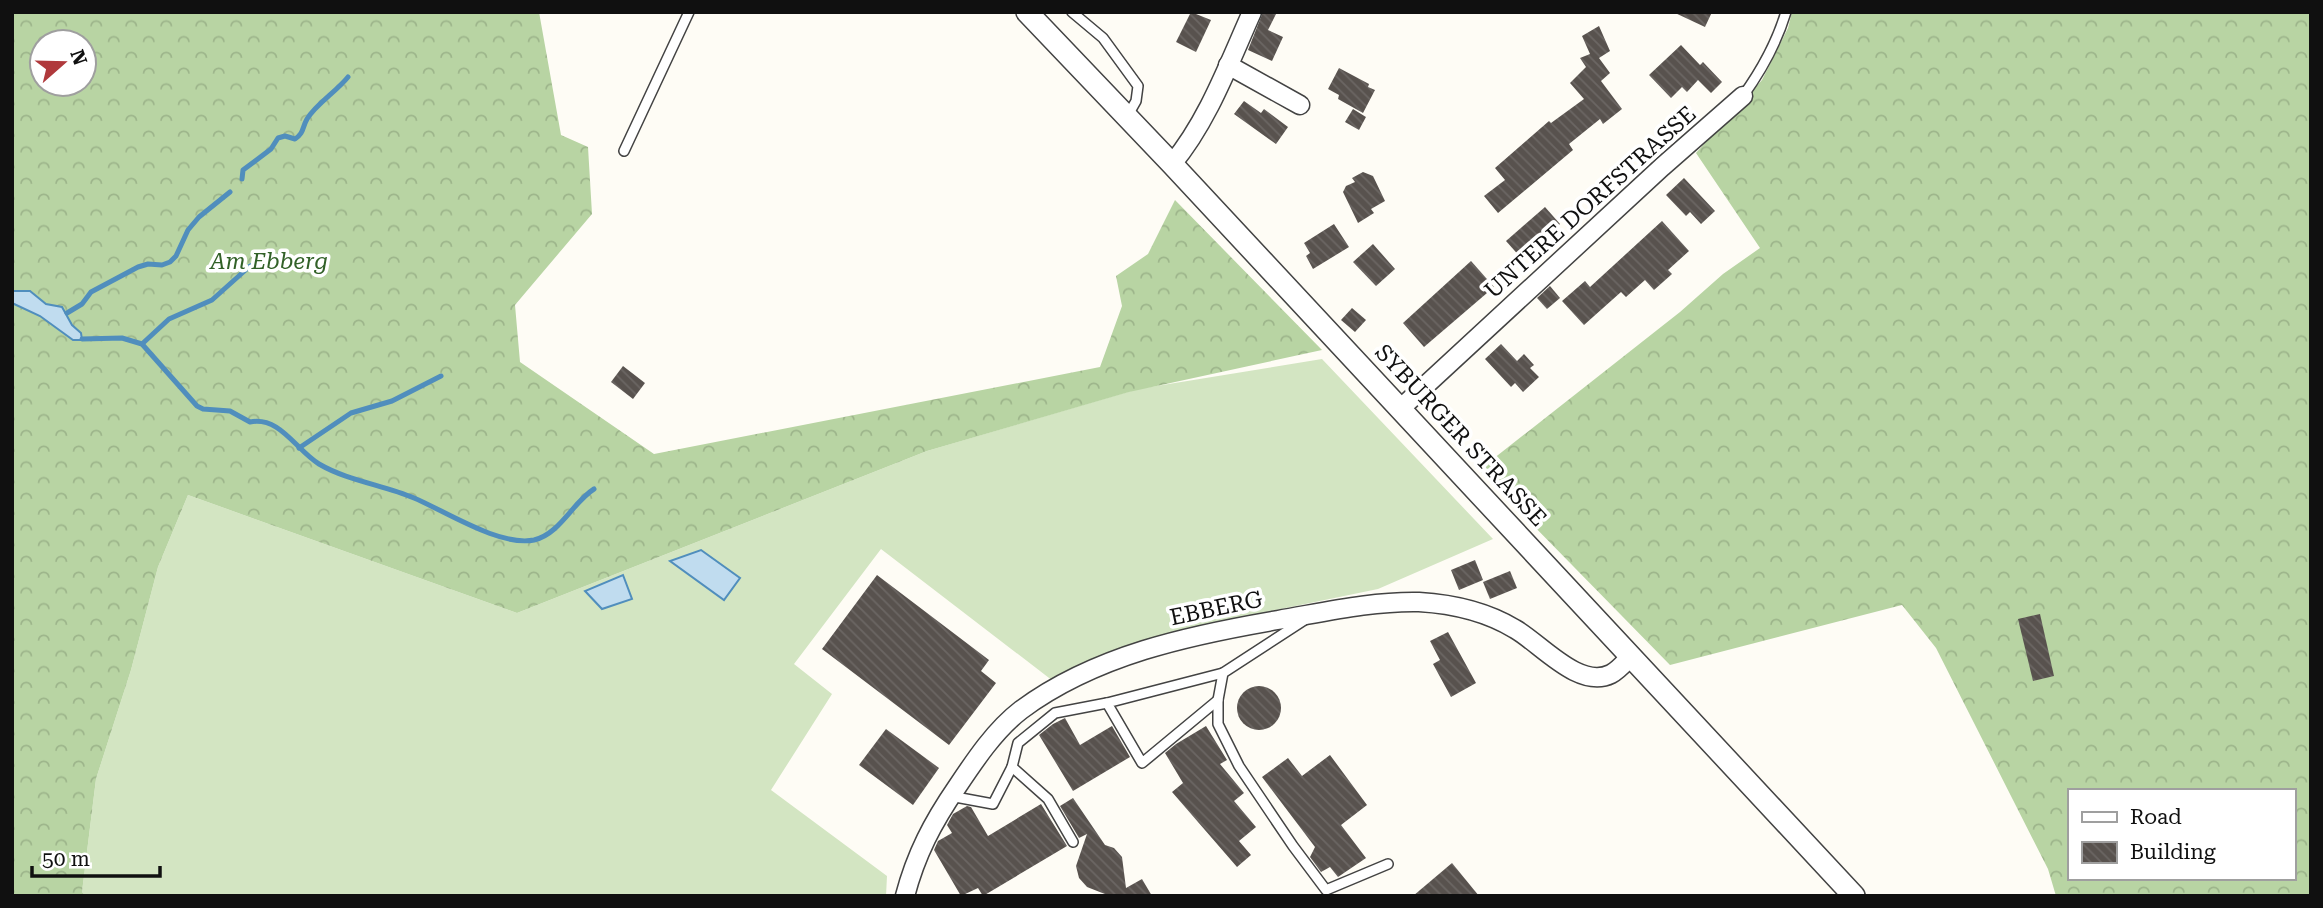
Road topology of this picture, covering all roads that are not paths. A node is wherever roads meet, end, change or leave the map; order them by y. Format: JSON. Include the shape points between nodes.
{"nodes":[{"id":1,"x":689,"y":12,"type":"edge"},
{"id":2,"x":1027,"y":12,"type":"edge"},
{"id":3,"x":1072,"y":12,"type":"edge"},
{"id":4,"x":1252,"y":12,"type":"edge"},
{"id":5,"x":1786,"y":12,"type":"edge"},
{"id":6,"x":1228,"y":65,"type":"junction"},
{"id":7,"x":1743,"y":96,"type":"joint"},
{"id":8,"x":1300,"y":105,"type":"dead end"},
{"id":9,"x":1127,"y":117,"type":"junction"},
{"id":10,"x":624,"y":151,"type":"dead end"},
{"id":11,"x":1172,"y":164,"type":"junction"},
{"id":12,"x":1400,"y":409,"type":"junction"},
{"id":13,"x":1313,"y":614,"type":"junction"},
{"id":14,"x":1631,"y":656,"type":"junction"},
{"id":15,"x":1223,"y":673,"type":"junction"},
{"id":16,"x":1218,"y":700,"type":"junction"},
{"id":17,"x":1107,"y":703,"type":"junction"},
{"id":18,"x":1012,"y":767,"type":"junction"},
{"id":19,"x":950,"y":796,"type":"junction"},
{"id":20,"x":1073,"y":842,"type":"dead end"},
{"id":21,"x":1388,"y":864,"type":"dead end"},
{"id":22,"x":905,"y":896,"type":"edge"},
{"id":23,"x":1854,"y":896,"type":"edge"}],
"edges":[{"from":1,"to":10,"type":"lane"},
{"from":2,"to":9,"type":"street","name":"SYBURGER STRASSE"},
{"from":3,"to":9,"type":"lane","via":[[1103,38],[1138,86]]},
{"from":4,"to":6,"type":"street"},
{"from":5,"to":7,"type":"lane","name":"UNTERE DORFSTRASSE"},
{"from":6,"to":8,"type":"street"},
{"from":6,"to":11,"type":"street"},
{"from":7,"to":12,"type":"street","name":"UNTERE DORFSTRASSE"},
{"from":9,"to":11,"type":"street","name":"SYBURGER STRASSE"},
{"from":11,"to":12,"type":"street","name":"SYBURGER STRASSE"},
{"from":12,"to":14,"type":"street","name":"SYBURGER STRASSE"},
{"from":13,"to":14,"type":"street","name":"EBBERG","via":[[1376,603],[1421,602],[1494,618],[1581,674],[1610,675]]},
{"from":13,"to":15,"type":"lane"},
{"from":13,"to":19,"type":"street","name":"EBBERG","via":[[1173,641],[1087,672],[1011,720]]},
{"from":14,"to":23,"type":"street","name":"SYBURGER STRASSE"},
{"from":15,"to":16,"type":"lane"},
{"from":15,"to":17,"type":"lane"},
{"from":16,"to":17,"type":"lane","via":[[1142,763]]},
{"from":16,"to":21,"type":"lane","via":[[1218,724],[1240,766],[1326,890]]},
{"from":17,"to":18,"type":"lane","via":[[1055,713],[1018,743]]},
{"from":18,"to":19,"type":"lane","via":[[993,804]]},
{"from":18,"to":20,"type":"lane","via":[[1048,799]]},
{"from":19,"to":22,"type":"street","name":"EBBERG","via":[[924,839]]}]}
